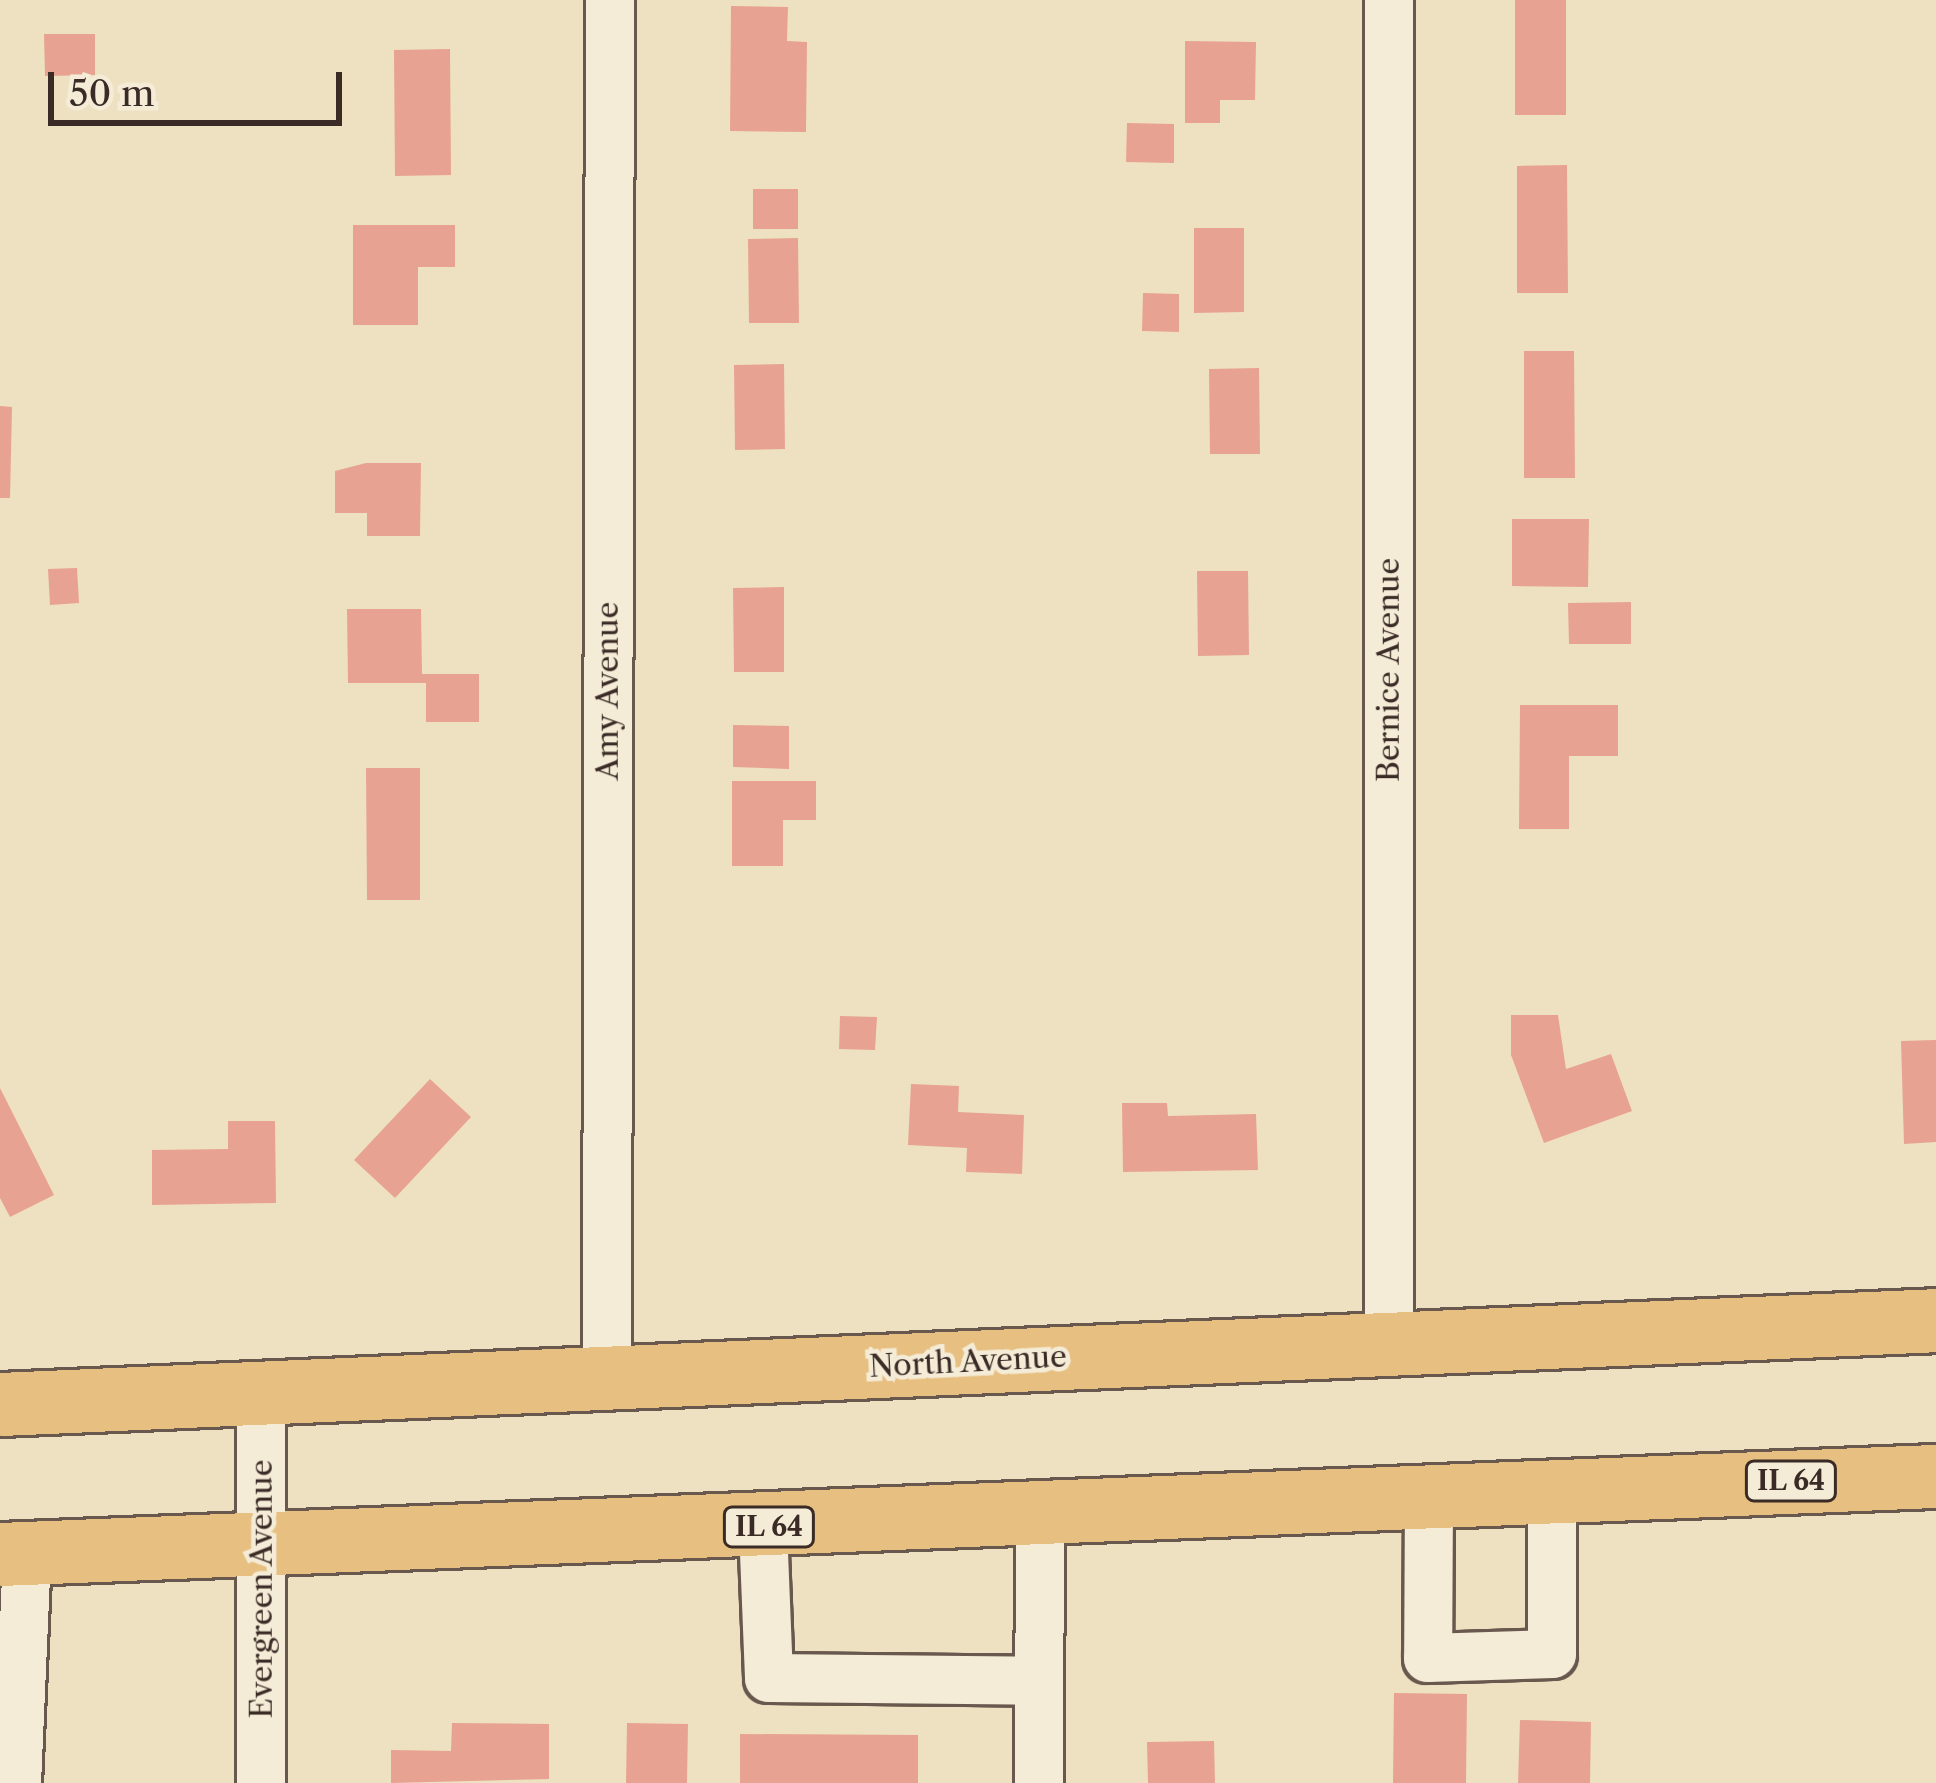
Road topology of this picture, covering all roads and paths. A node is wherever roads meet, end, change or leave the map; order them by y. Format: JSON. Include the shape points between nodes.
{"nodes":[{"id":1,"x":610,"y":0,"type":"edge"},
{"id":2,"x":1389,"y":0,"type":"edge"},
{"id":3,"x":1936,"y":1320,"type":"edge"},
{"id":4,"x":1389,"y":1340,"type":"junction"},
{"id":5,"x":607,"y":1382,"type":"junction"},
{"id":6,"x":260,"y":1395,"type":"junction"},
{"id":7,"x":0,"y":1404,"type":"edge"},
{"id":8,"x":1936,"y":1476,"type":"edge"},
{"id":9,"x":1552,"y":1489,"type":"junction"},
{"id":10,"x":1430,"y":1494,"type":"junction"},
{"id":11,"x":1040,"y":1513,"type":"junction"},
{"id":12,"x":763,"y":1528,"type":"junction"},
{"id":13,"x":264,"y":1550,"type":"junction"},
{"id":14,"x":14,"y":1554,"type":"edge"},
{"id":15,"x":1040,"y":1681,"type":"junction"},
{"id":16,"x":17,"y":1783,"type":"edge"},
{"id":17,"x":261,"y":1783,"type":"edge"},
{"id":18,"x":1040,"y":1783,"type":"edge"}],
"edges":[{"from":1,"to":5,"type":"street","name":"Amy Avenue"},
{"from":2,"to":4,"type":"street","name":"Bernice Avenue"},
{"from":3,"to":4,"type":"main road","name":"North Avenue"},
{"from":4,"to":5,"type":"main road","name":"North Avenue"},
{"from":5,"to":6,"type":"main road","name":"North Avenue"},
{"from":6,"to":7,"type":"main road","name":"North Avenue"},
{"from":6,"to":13,"type":"street","name":"Evergreen Avenue"},
{"from":8,"to":9,"type":"main road","number":"IL 64"},
{"from":9,"to":10,"type":"main road","number":"IL 64"},
{"from":9,"to":10,"type":"street","via":[[1552,1654],[1428,1658]]},
{"from":10,"to":11,"type":"main road","number":"IL 64"},
{"from":11,"to":12,"type":"main road","number":"IL 64"},
{"from":11,"to":15,"type":"street"},
{"from":12,"to":13,"type":"main road","number":"IL 64"},
{"from":12,"to":15,"type":"street","via":[[769,1678]]},
{"from":13,"to":14,"type":"main road","number":"IL 64"},
{"from":13,"to":17,"type":"street","name":"Evergreen Avenue"},
{"from":14,"to":16,"type":"street"},
{"from":15,"to":18,"type":"street"}]}
